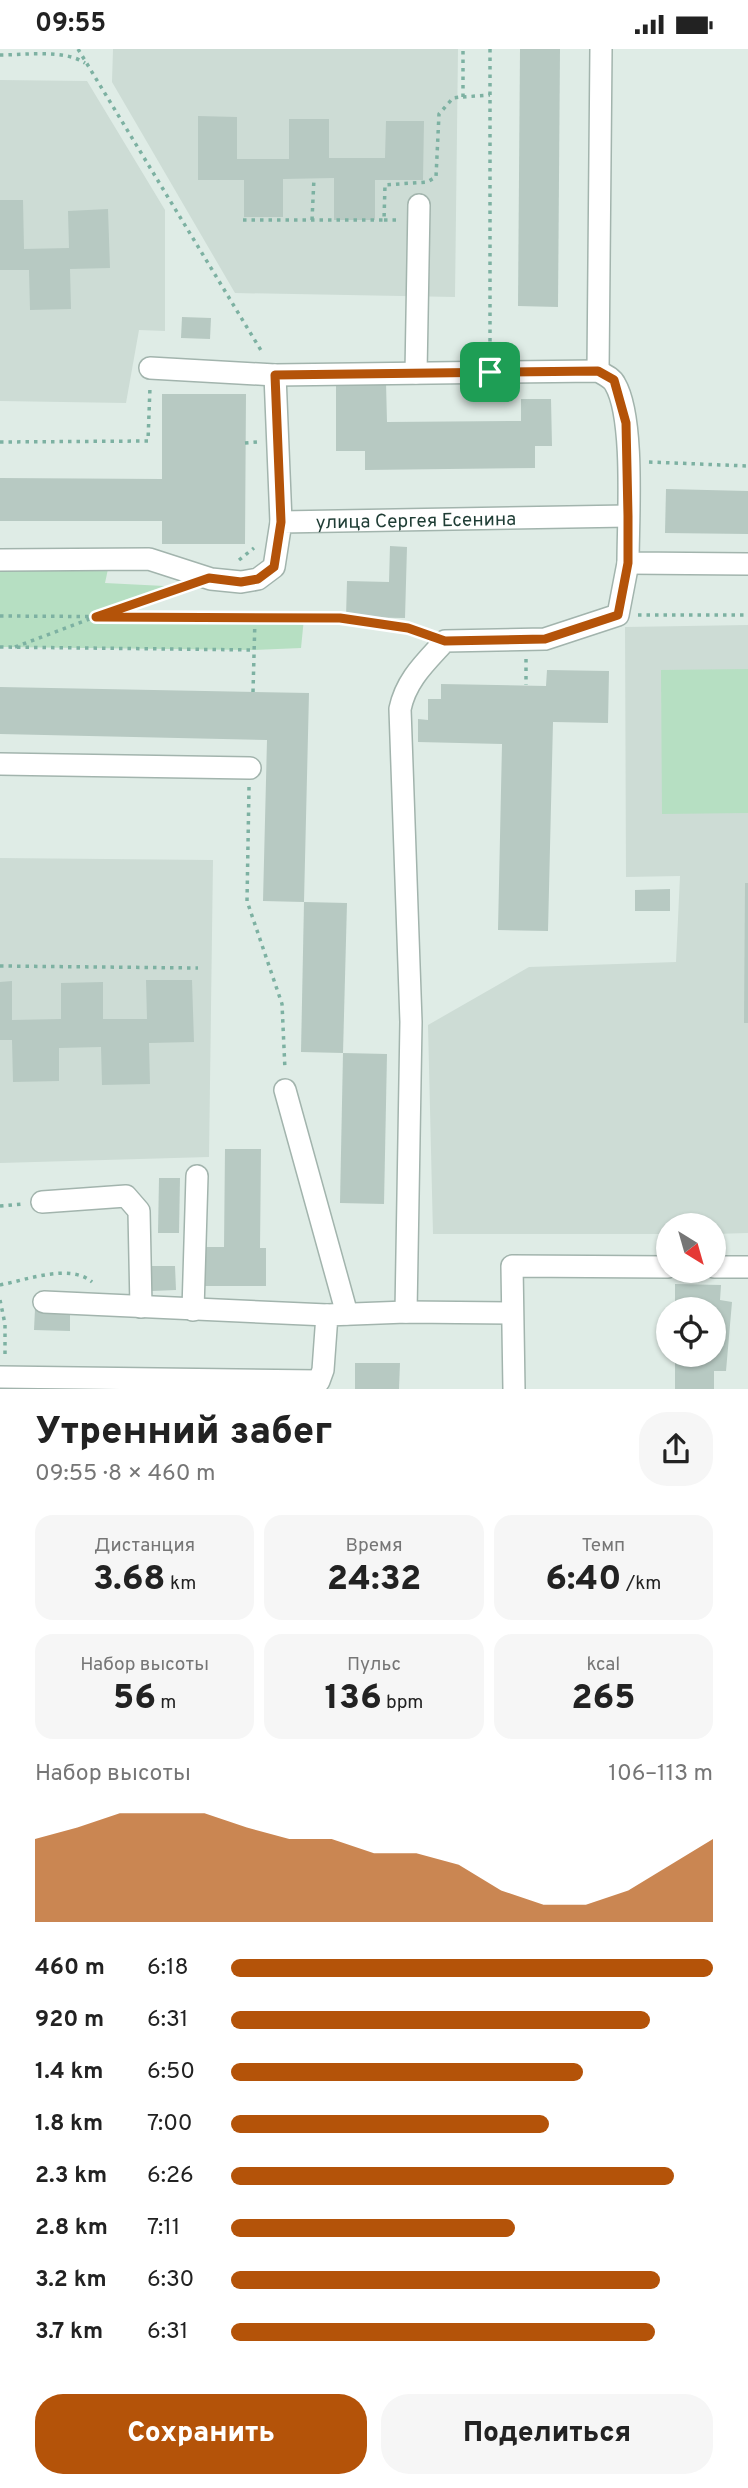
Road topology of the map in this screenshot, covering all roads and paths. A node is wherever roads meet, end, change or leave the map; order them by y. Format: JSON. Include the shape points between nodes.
{"nodes":[{"id":1,"x":78,"y":49,"type":"edge"},
{"id":2,"x":463,"y":49,"type":"edge"},
{"id":3,"x":490,"y":49,"type":"edge"},
{"id":4,"x":601,"y":49,"type":"edge"},
{"id":5,"x":0,"y":55,"type":"edge"},
{"id":6,"x":87,"y":64,"type":"junction"},
{"id":7,"x":490,"y":95,"type":"junction"},
{"id":8,"x":460,"y":97,"type":"junction"},
{"id":9,"x":314,"y":179,"type":"dead end"},
{"id":10,"x":419,"y":205,"type":"dead end"},
{"id":11,"x":243,"y":220,"type":"dead end"},
{"id":12,"x":312,"y":220,"type":"junction"},
{"id":13,"x":150,"y":368,"type":"joint"},
{"id":14,"x":598,"y":371,"type":"junction"},
{"id":15,"x":490,"y":372,"type":"junction"},
{"id":16,"x":416,"y":373,"type":"junction"},
{"id":17,"x":275,"y":375,"type":"junction"},
{"id":18,"x":0,"y":442,"type":"edge"},
{"id":19,"x":260,"y":442,"type":"dead end"},
{"id":20,"x":245,"y":443,"type":"dead end"},
{"id":21,"x":626,"y":461,"type":"junction"},
{"id":22,"x":748,"y":466,"type":"edge"},
{"id":23,"x":628,"y":516,"type":"junction"},
{"id":24,"x":281,"y":522,"type":"junction"},
{"id":25,"x":258,"y":538,"type":"dead end"},
{"id":26,"x":0,"y":560,"type":"edge"},
{"id":27,"x":628,"y":563,"type":"junction"},
{"id":28,"x":748,"y":564,"type":"edge"},
{"id":29,"x":209,"y":578,"type":"junction"},
{"id":30,"x":618,"y":615,"type":"junction"},
{"id":31,"x":748,"y":615,"type":"edge"},
{"id":32,"x":0,"y":616,"type":"edge"},
{"id":33,"x":96,"y":617,"type":"junction"},
{"id":34,"x":255,"y":618,"type":"junction"},
{"id":35,"x":445,"y":641,"type":"junction"},
{"id":36,"x":0,"y":647,"type":"edge"},
{"id":37,"x":15,"y":647,"type":"junction"},
{"id":38,"x":254,"y":650,"type":"junction"},
{"id":39,"x":253,"y":692,"type":"dead end"},
{"id":40,"x":0,"y":764,"type":"edge"},
{"id":41,"x":250,"y":768,"type":"joint"},
{"id":42,"x":0,"y":966,"type":"edge"},
{"id":43,"x":198,"y":968,"type":"dead end"},
{"id":44,"x":285,"y":1090,"type":"joint"},
{"id":45,"x":197,"y":1176,"type":"dead end"},
{"id":46,"x":42,"y":1202,"type":"dead end"},
{"id":47,"x":656,"y":1267,"type":"edge"},
{"id":48,"x":726,"y":1267,"type":"edge"},
{"id":49,"x":748,"y":1267,"type":"edge"},
{"id":50,"x":0,"y":1300,"type":"edge"},
{"id":51,"x":44,"y":1302,"type":"dead end"},
{"id":52,"x":141,"y":1307,"type":"junction"},
{"id":53,"x":193,"y":1310,"type":"junction"},
{"id":54,"x":406,"y":1311,"type":"junction"},
{"id":55,"x":512,"y":1313,"type":"junction"},
{"id":56,"x":337,"y":1315,"type":"junction"},
{"id":57,"x":2,"y":1377,"type":"edge"},
{"id":58,"x":514,"y":1389,"type":"edge"}],
"edges":[{"from":1,"to":6,"type":"path"},
{"from":2,"to":8,"type":"path"},
{"from":3,"to":7,"type":"path"},
{"from":4,"to":14,"type":"lane"},
{"from":5,"to":6,"type":"path","via":[[59,55]]},
{"from":6,"to":17,"type":"path"},
{"from":7,"to":8,"type":"path"},
{"from":7,"to":15,"type":"path"},
{"from":8,"to":12,"type":"path","via":[[453,97],[439,114],[436,177],[427,182],[385,185],[384,220]]},
{"from":9,"to":12,"type":"path"},
{"from":10,"to":16,"type":"lane"},
{"from":11,"to":12,"type":"path"},
{"from":13,"to":17,"type":"lane"},
{"from":13,"to":18,"type":"path","via":[[148,441]]},
{"from":14,"to":15,"type":"lane"},
{"from":14,"to":21,"type":"lane","via":[[614,380],[620,393]]},
{"from":15,"to":16,"type":"lane"},
{"from":16,"to":17,"type":"lane"},
{"from":17,"to":24,"type":"lane"},
{"from":19,"to":20,"type":"path"},
{"from":21,"to":22,"type":"path"},
{"from":21,"to":23,"type":"lane"},
{"from":23,"to":24,"type":"lane","name":"улица Сергея Есенина"},
{"from":23,"to":27,"type":"lane"},
{"from":24,"to":29,"type":"lane","via":[[274,567],[258,579],[241,582]]},
{"from":25,"to":29,"type":"path","via":[[251,552]]},
{"from":26,"to":29,"type":"lane","via":[[149,559]]},
{"from":27,"to":28,"type":"lane"},
{"from":27,"to":30,"type":"lane"},
{"from":29,"to":33,"type":"path"},
{"from":30,"to":31,"type":"path"},
{"from":30,"to":35,"type":"lane","via":[[545,639]]},
{"from":32,"to":33,"type":"path"},
{"from":33,"to":34,"type":"path"},
{"from":33,"to":37,"type":"path"},
{"from":34,"to":35,"type":"path","via":[[340,618],[408,628]]},
{"from":34,"to":38,"type":"path"},
{"from":35,"to":54,"type":"lane","via":[[412,678],[400,709],[411,1022]]},
{"from":36,"to":37,"type":"path"},
{"from":37,"to":38,"type":"path"},
{"from":38,"to":39,"type":"path"},
{"from":40,"to":41,"type":"lane"},
{"from":41,"to":44,"type":"path","via":[[247,901],[282,1004]]},
{"from":42,"to":43,"type":"path"},
{"from":44,"to":56,"type":"lane"},
{"from":45,"to":53,"type":"lane"},
{"from":46,"to":52,"type":"lane","via":[[126,1196],[134,1202],[139,1210]]},
{"from":47,"to":55,"type":"lane","via":[[512,1266]]},
{"from":48,"to":49,"type":"lane"},
{"from":50,"to":57,"type":"path","via":[[5,1324]]},
{"from":51,"to":52,"type":"lane"},
{"from":52,"to":53,"type":"lane"},
{"from":53,"to":56,"type":"lane"},
{"from":54,"to":55,"type":"lane"},
{"from":54,"to":56,"type":"lane"},
{"from":55,"to":58,"type":"lane"},
{"from":56,"to":57,"type":"lane","via":[[319,1381]]}]}
